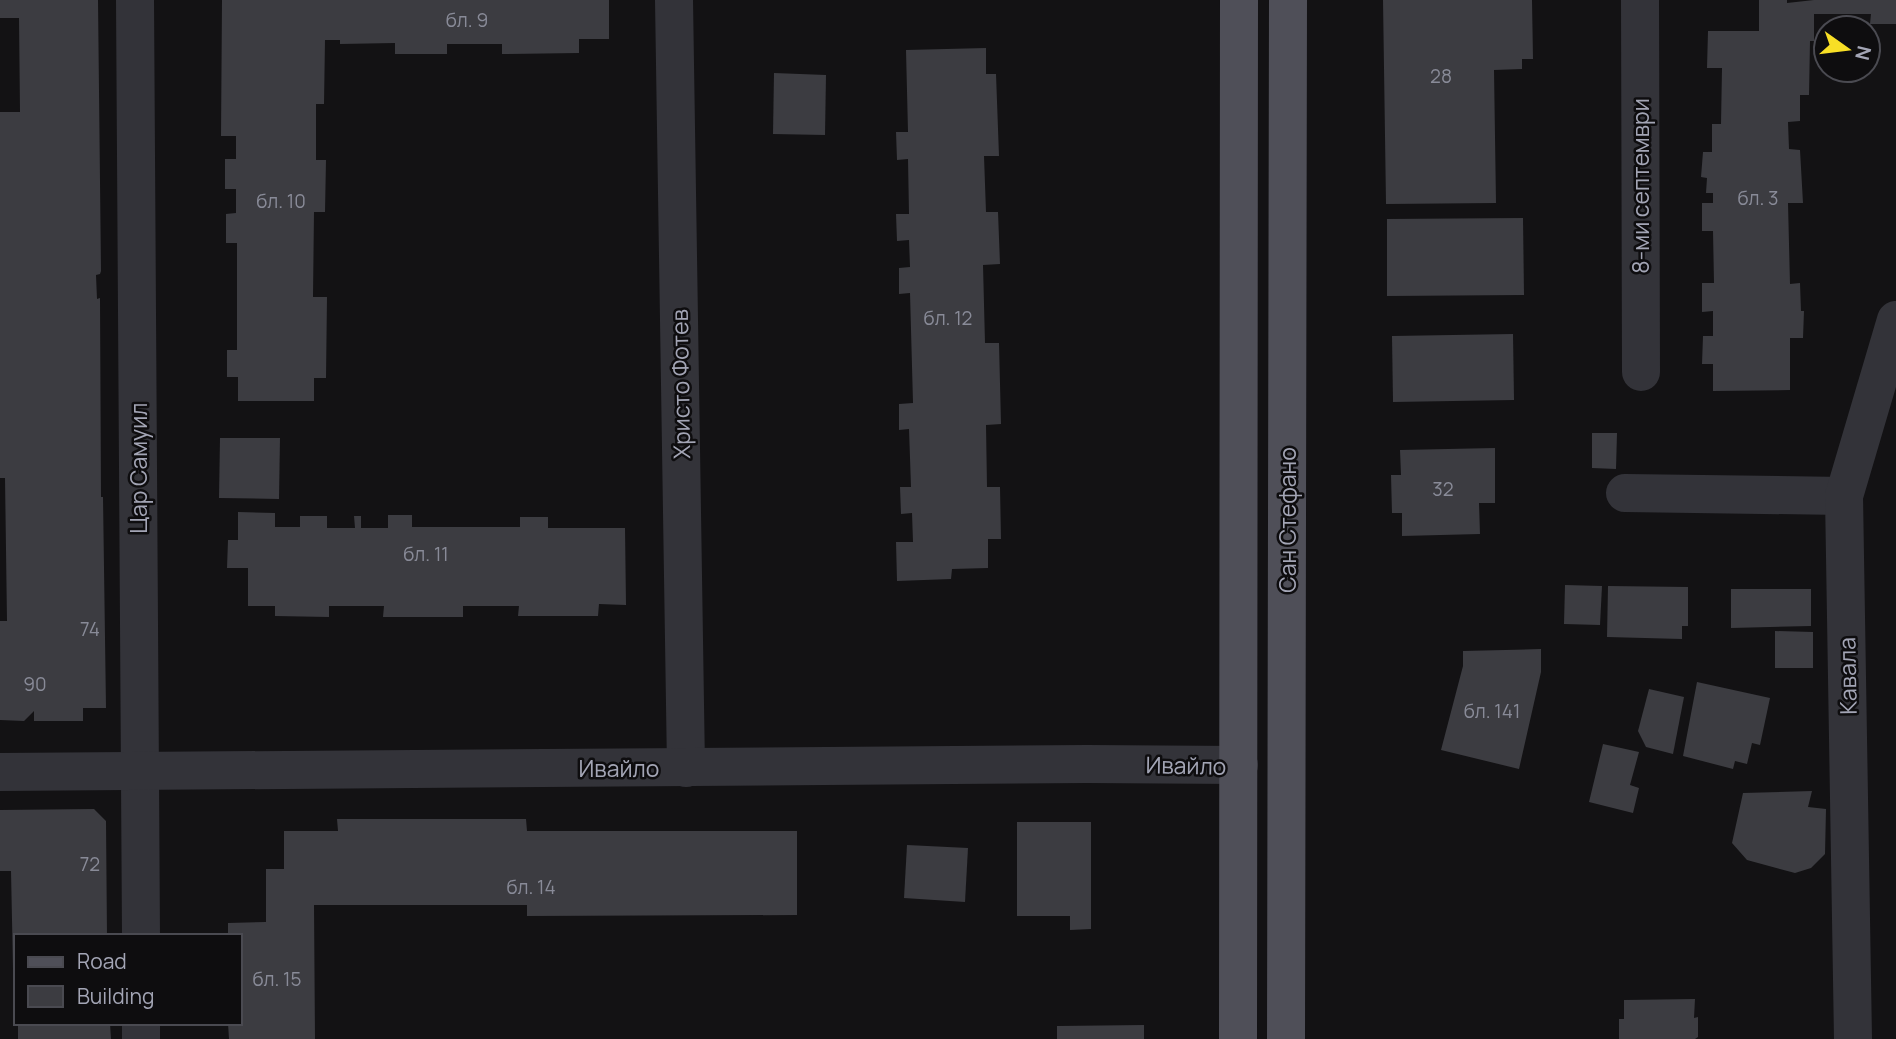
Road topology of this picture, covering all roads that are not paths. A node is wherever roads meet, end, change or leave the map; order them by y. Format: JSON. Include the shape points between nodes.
{"nodes":[{"id":1,"x":135,"y":0,"type":"edge"},
{"id":2,"x":674,"y":0,"type":"edge"},
{"id":3,"x":1239,"y":0,"type":"edge"},
{"id":4,"x":1288,"y":0,"type":"edge"},
{"id":5,"x":1640,"y":0,"type":"edge"},
{"id":6,"x":1896,"y":320,"type":"edge"},
{"id":7,"x":1641,"y":372,"type":"dead end"},
{"id":8,"x":1625,"y":493,"type":"dead end"},
{"id":9,"x":1844,"y":496,"type":"junction"},
{"id":10,"x":1239,"y":765,"type":"junction"},
{"id":11,"x":686,"y":768,"type":"junction"},
{"id":12,"x":140,"y":771,"type":"junction"},
{"id":13,"x":0,"y":772,"type":"edge"},
{"id":14,"x":141,"y":934,"type":"edge"},
{"id":15,"x":1238,"y":1039,"type":"edge"},
{"id":16,"x":1286,"y":1039,"type":"edge"},
{"id":17,"x":1853,"y":1039,"type":"edge"}],
"edges":[{"from":1,"to":12,"type":"street","name":"Цар Самуил"},
{"from":2,"to":11,"type":"street","name":"Христо Фотев"},
{"from":3,"to":10,"type":"main road"},
{"from":4,"to":16,"type":"main road","name":"Сан Стефано"},
{"from":5,"to":7,"type":"street","name":"8-ми септември"},
{"from":6,"to":9,"type":"street","name":"Кавала"},
{"from":8,"to":9,"type":"street"},
{"from":9,"to":17,"type":"street","name":"Кавала"},
{"from":10,"to":11,"type":"street","name":"Ивайло"},
{"from":10,"to":15,"type":"main road"},
{"from":11,"to":12,"type":"street","name":"Ивайло"},
{"from":12,"to":13,"type":"street","name":"Ивайло"},
{"from":12,"to":14,"type":"street","name":"Цар Самуил"}]}
